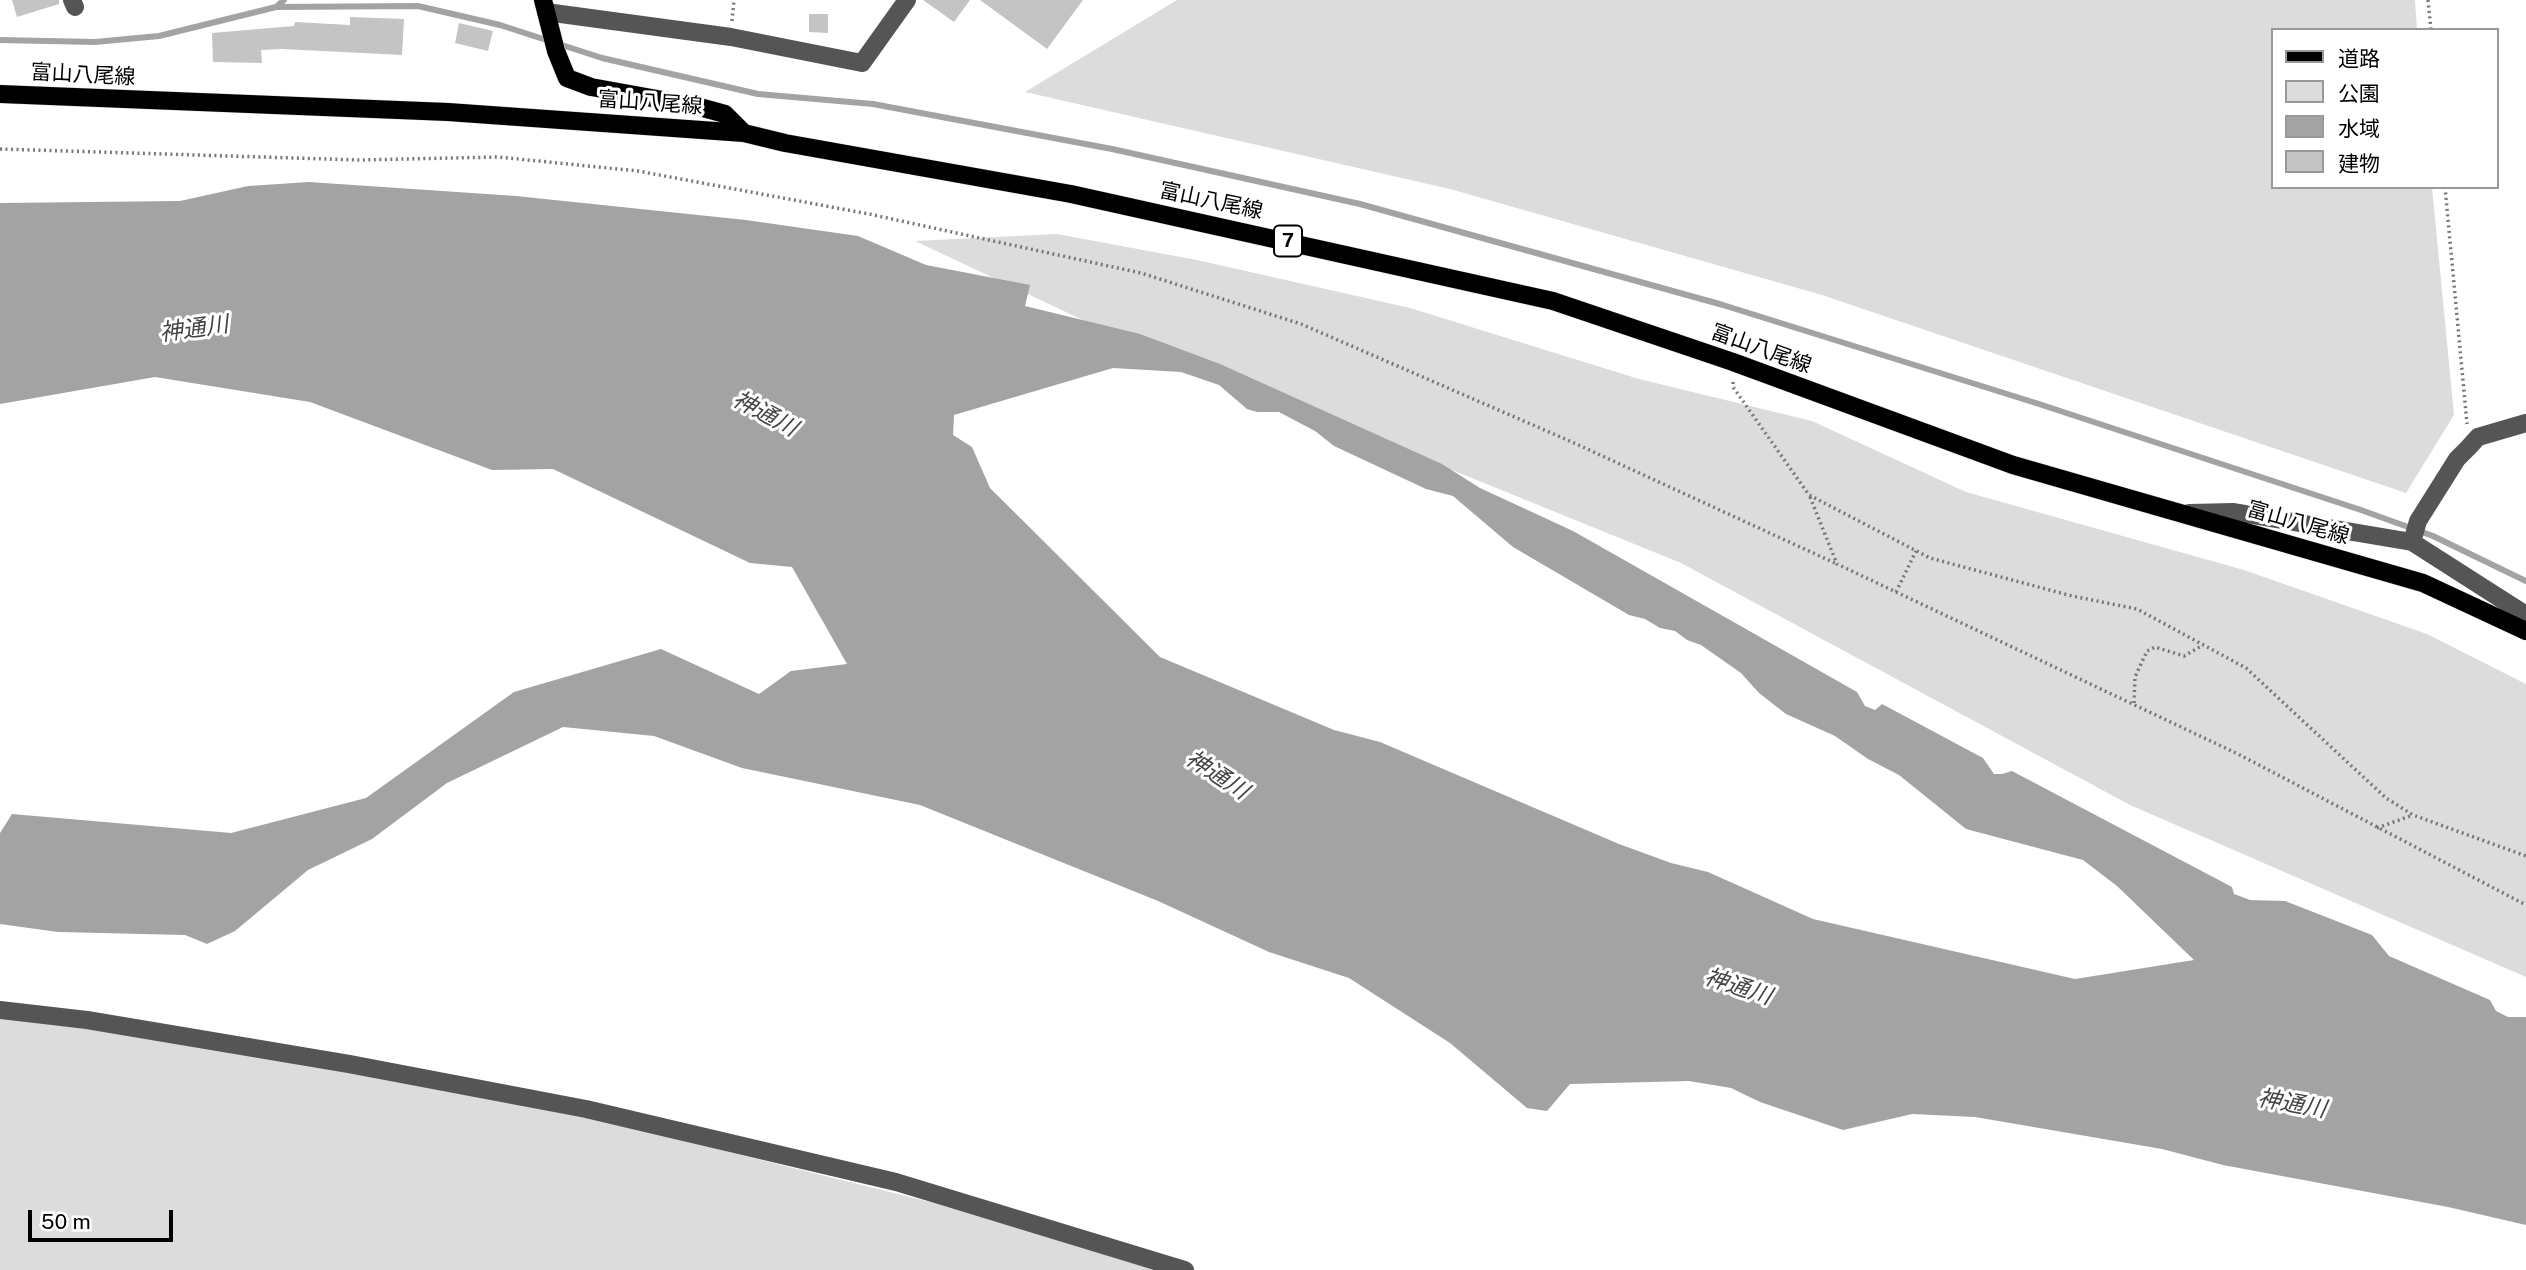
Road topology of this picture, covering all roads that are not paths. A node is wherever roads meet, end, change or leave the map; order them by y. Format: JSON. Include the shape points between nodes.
{"nodes":[{"id":1,"x":907,"y":0,"type":"edge"},
{"id":2,"x":546,"y":13,"type":"edge"},
{"id":3,"x":0,"y":94,"type":"edge"},
{"id":4,"x":744,"y":133,"type":"junction"},
{"id":5,"x":2526,"y":423,"type":"edge"},
{"id":6,"x":2182,"y":513,"type":"junction"},
{"id":7,"x":2412,"y":542,"type":"junction"},
{"id":8,"x":2526,"y":615,"type":"edge"},
{"id":9,"x":2526,"y":631,"type":"edge"},
{"id":10,"x":0,"y":1010,"type":"edge"},
{"id":11,"x":1185,"y":1270,"type":"edge"}],
"edges":[{"from":1,"to":2,"type":"street","via":[[862,63],[731,37]]},
{"from":2,"to":4,"type":"main road","via":[[567,78],[724,114]]},
{"from":3,"to":4,"type":"main road","name":"富山八尾線","number":"7","via":[[448,112]]},
{"from":4,"to":6,"type":"main road","name":"富山八尾線","number":"7","via":[[1071,194],[1553,301],[2012,464]]},
{"from":5,"to":7,"type":"street","via":[[2478,437],[2457,459],[2418,521]]},
{"from":6,"to":7,"type":"street","via":[[2234,512]]},
{"from":6,"to":9,"type":"main road","name":"富山八尾線","number":"7","via":[[2423,583]]},
{"from":7,"to":8,"type":"street"},
{"from":10,"to":11,"type":"street","via":[[349,1064],[586,1110],[896,1182]]}]}
